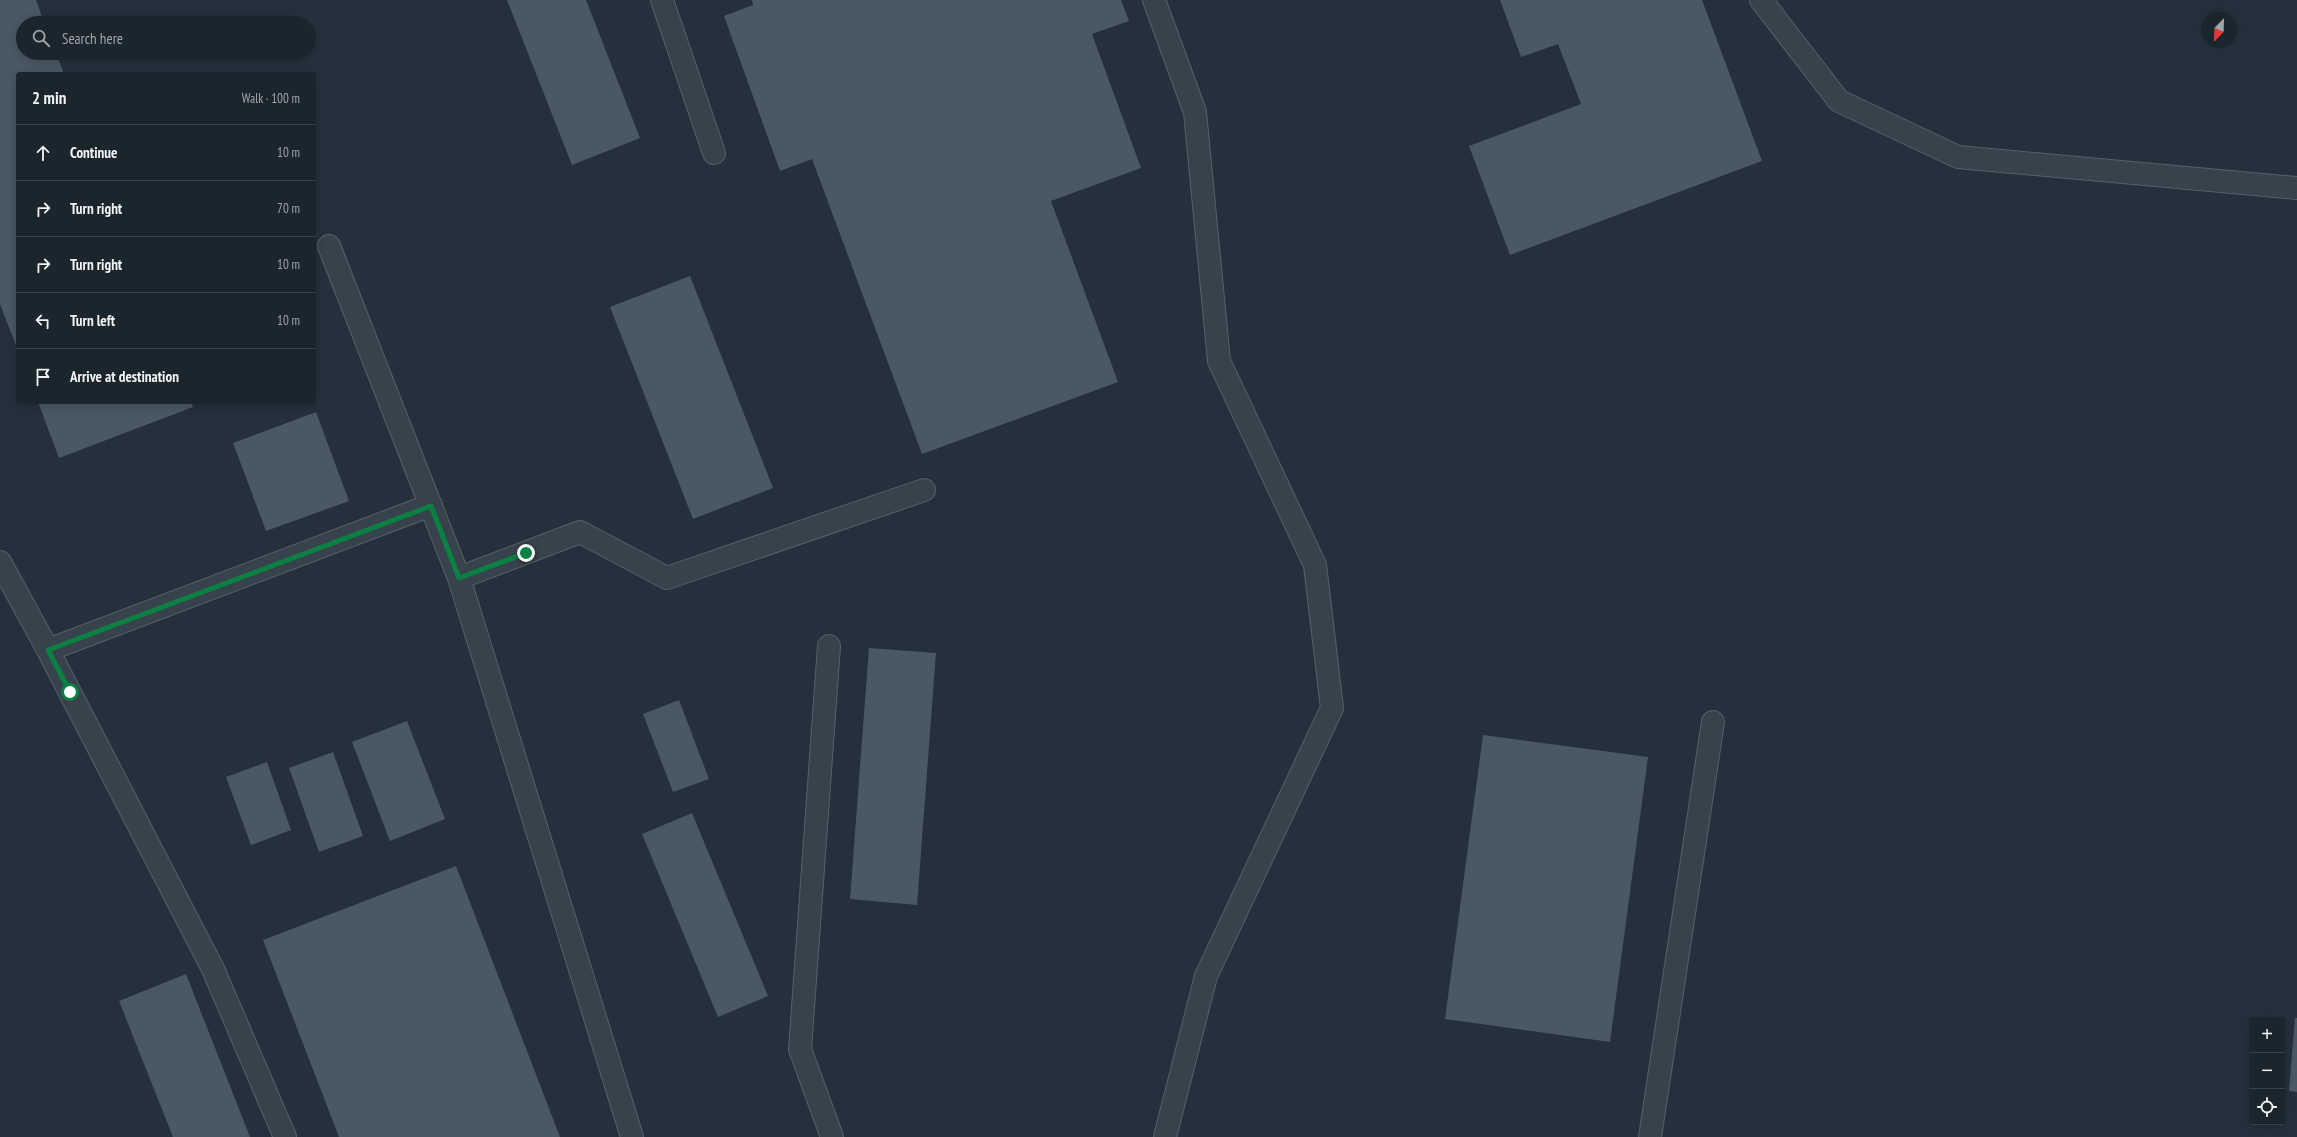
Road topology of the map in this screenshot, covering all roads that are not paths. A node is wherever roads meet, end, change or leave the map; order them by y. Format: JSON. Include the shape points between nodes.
{"nodes":[{"id":1,"x":662,"y":0,"type":"edge"},
{"id":2,"x":1154,"y":0,"type":"edge"},
{"id":3,"x":1761,"y":0,"type":"edge"},
{"id":4,"x":714,"y":153,"type":"dead end"},
{"id":5,"x":2297,"y":188,"type":"edge"},
{"id":6,"x":329,"y":246,"type":"dead end"},
{"id":7,"x":924,"y":490,"type":"dead end"},
{"id":8,"x":431,"y":506,"type":"junction"},
{"id":9,"x":0,"y":562,"type":"edge"},
{"id":10,"x":459,"y":578,"type":"junction"},
{"id":11,"x":828,"y":646,"type":"dead end"},
{"id":12,"x":48,"y":650,"type":"junction"},
{"id":13,"x":1713,"y":722,"type":"dead end"},
{"id":14,"x":285,"y":1137,"type":"edge"},
{"id":15,"x":632,"y":1137,"type":"edge"},
{"id":16,"x":832,"y":1137,"type":"edge"},
{"id":17,"x":1165,"y":1137,"type":"edge"},
{"id":18,"x":1650,"y":1137,"type":"edge"}],
"edges":[{"from":1,"to":4,"type":"lane"},
{"from":2,"to":17,"type":"lane","via":[[1195,112],[1219,361],[1315,564],[1332,708],[1206,976]]},
{"from":3,"to":5,"type":"lane","via":[[1839,101],[1958,157]]},
{"from":6,"to":8,"type":"lane"},
{"from":7,"to":10,"type":"lane","via":[[667,578],[580,532]]},
{"from":8,"to":10,"type":"lane"},
{"from":8,"to":12,"type":"lane"},
{"from":9,"to":12,"type":"lane"},
{"from":10,"to":15,"type":"lane"},
{"from":11,"to":16,"type":"lane","via":[[800,1049]]},
{"from":12,"to":14,"type":"lane","via":[[213,968]]},
{"from":13,"to":18,"type":"lane"}]}
